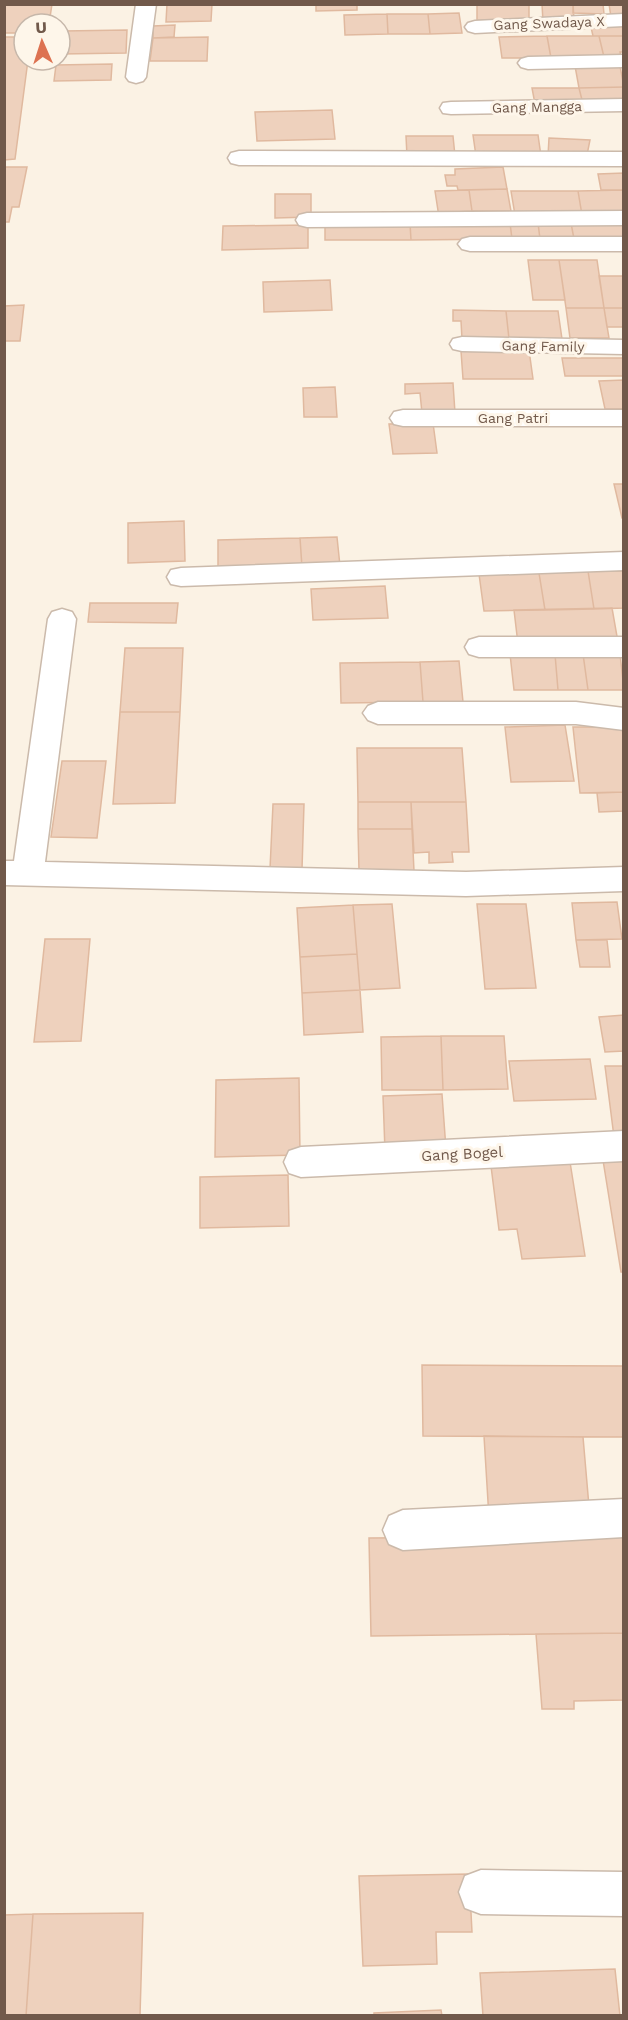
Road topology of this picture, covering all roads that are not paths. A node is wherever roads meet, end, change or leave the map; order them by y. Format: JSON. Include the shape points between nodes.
{"nodes":[{"id":1,"x":146,"y":4,"type":"edge"},
{"id":2,"x":624,"y":20,"type":"edge"},
{"id":3,"x":475,"y":27,"type":"dead end"},
{"id":4,"x":624,"y":62,"type":"edge"},
{"id":5,"x":528,"y":63,"type":"dead end"},
{"id":6,"x":136,"y":77,"type":"dead end"},
{"id":7,"x":624,"y":105,"type":"edge"},
{"id":8,"x":451,"y":108,"type":"dead end"},
{"id":9,"x":239,"y":158,"type":"dead end"},
{"id":10,"x":624,"y":159,"type":"edge"},
{"id":11,"x":624,"y":218,"type":"edge"},
{"id":12,"x":307,"y":220,"type":"dead end"},
{"id":13,"x":470,"y":244,"type":"dead end"},
{"id":14,"x":624,"y":244,"type":"edge"},
{"id":15,"x":462,"y":344,"type":"dead end"},
{"id":16,"x":624,"y":347,"type":"edge"},
{"id":17,"x":624,"y":417,"type":"edge"},
{"id":18,"x":403,"y":418,"type":"dead end"},
{"id":19,"x":624,"y":561,"type":"edge"},
{"id":20,"x":182,"y":577,"type":"dead end"},
{"id":21,"x":62,"y":619,"type":"dead end"},
{"id":22,"x":479,"y":647,"type":"dead end"},
{"id":23,"x":624,"y":647,"type":"edge"},
{"id":24,"x":378,"y":713,"type":"dead end"},
{"id":25,"x":624,"y":719,"type":"edge"},
{"id":26,"x":16,"y":873,"type":"edge"},
{"id":27,"x":624,"y":879,"type":"edge"},
{"id":28,"x":624,"y":1146,"type":"edge"},
{"id":29,"x":301,"y":1162,"type":"dead end"},
{"id":30,"x":624,"y":1518,"type":"edge"},
{"id":31,"x":403,"y":1530,"type":"dead end"},
{"id":32,"x":481,"y":1892,"type":"dead end"},
{"id":33,"x":624,"y":1894,"type":"edge"}],
"edges":[{"from":1,"to":6,"type":"street"},
{"from":2,"to":3,"type":"street","name":"Gang Swadaya X"},
{"from":4,"to":5,"type":"street"},
{"from":7,"to":8,"type":"street","name":"Gang Mangga"},
{"from":9,"to":10,"type":"street"},
{"from":11,"to":12,"type":"street"},
{"from":13,"to":14,"type":"street"},
{"from":15,"to":16,"type":"street","name":"Gang Family"},
{"from":17,"to":18,"type":"street","name":"Gang Patri"},
{"from":19,"to":20,"type":"street"},
{"from":21,"to":26,"type":"street"},
{"from":22,"to":23,"type":"street"},
{"from":24,"to":25,"type":"street","via":[[576,713]]},
{"from":26,"to":27,"type":"street","via":[[466,884]]},
{"from":28,"to":29,"type":"street","name":"Gang Bogel"},
{"from":30,"to":31,"type":"street"},
{"from":32,"to":33,"type":"street"}]}
